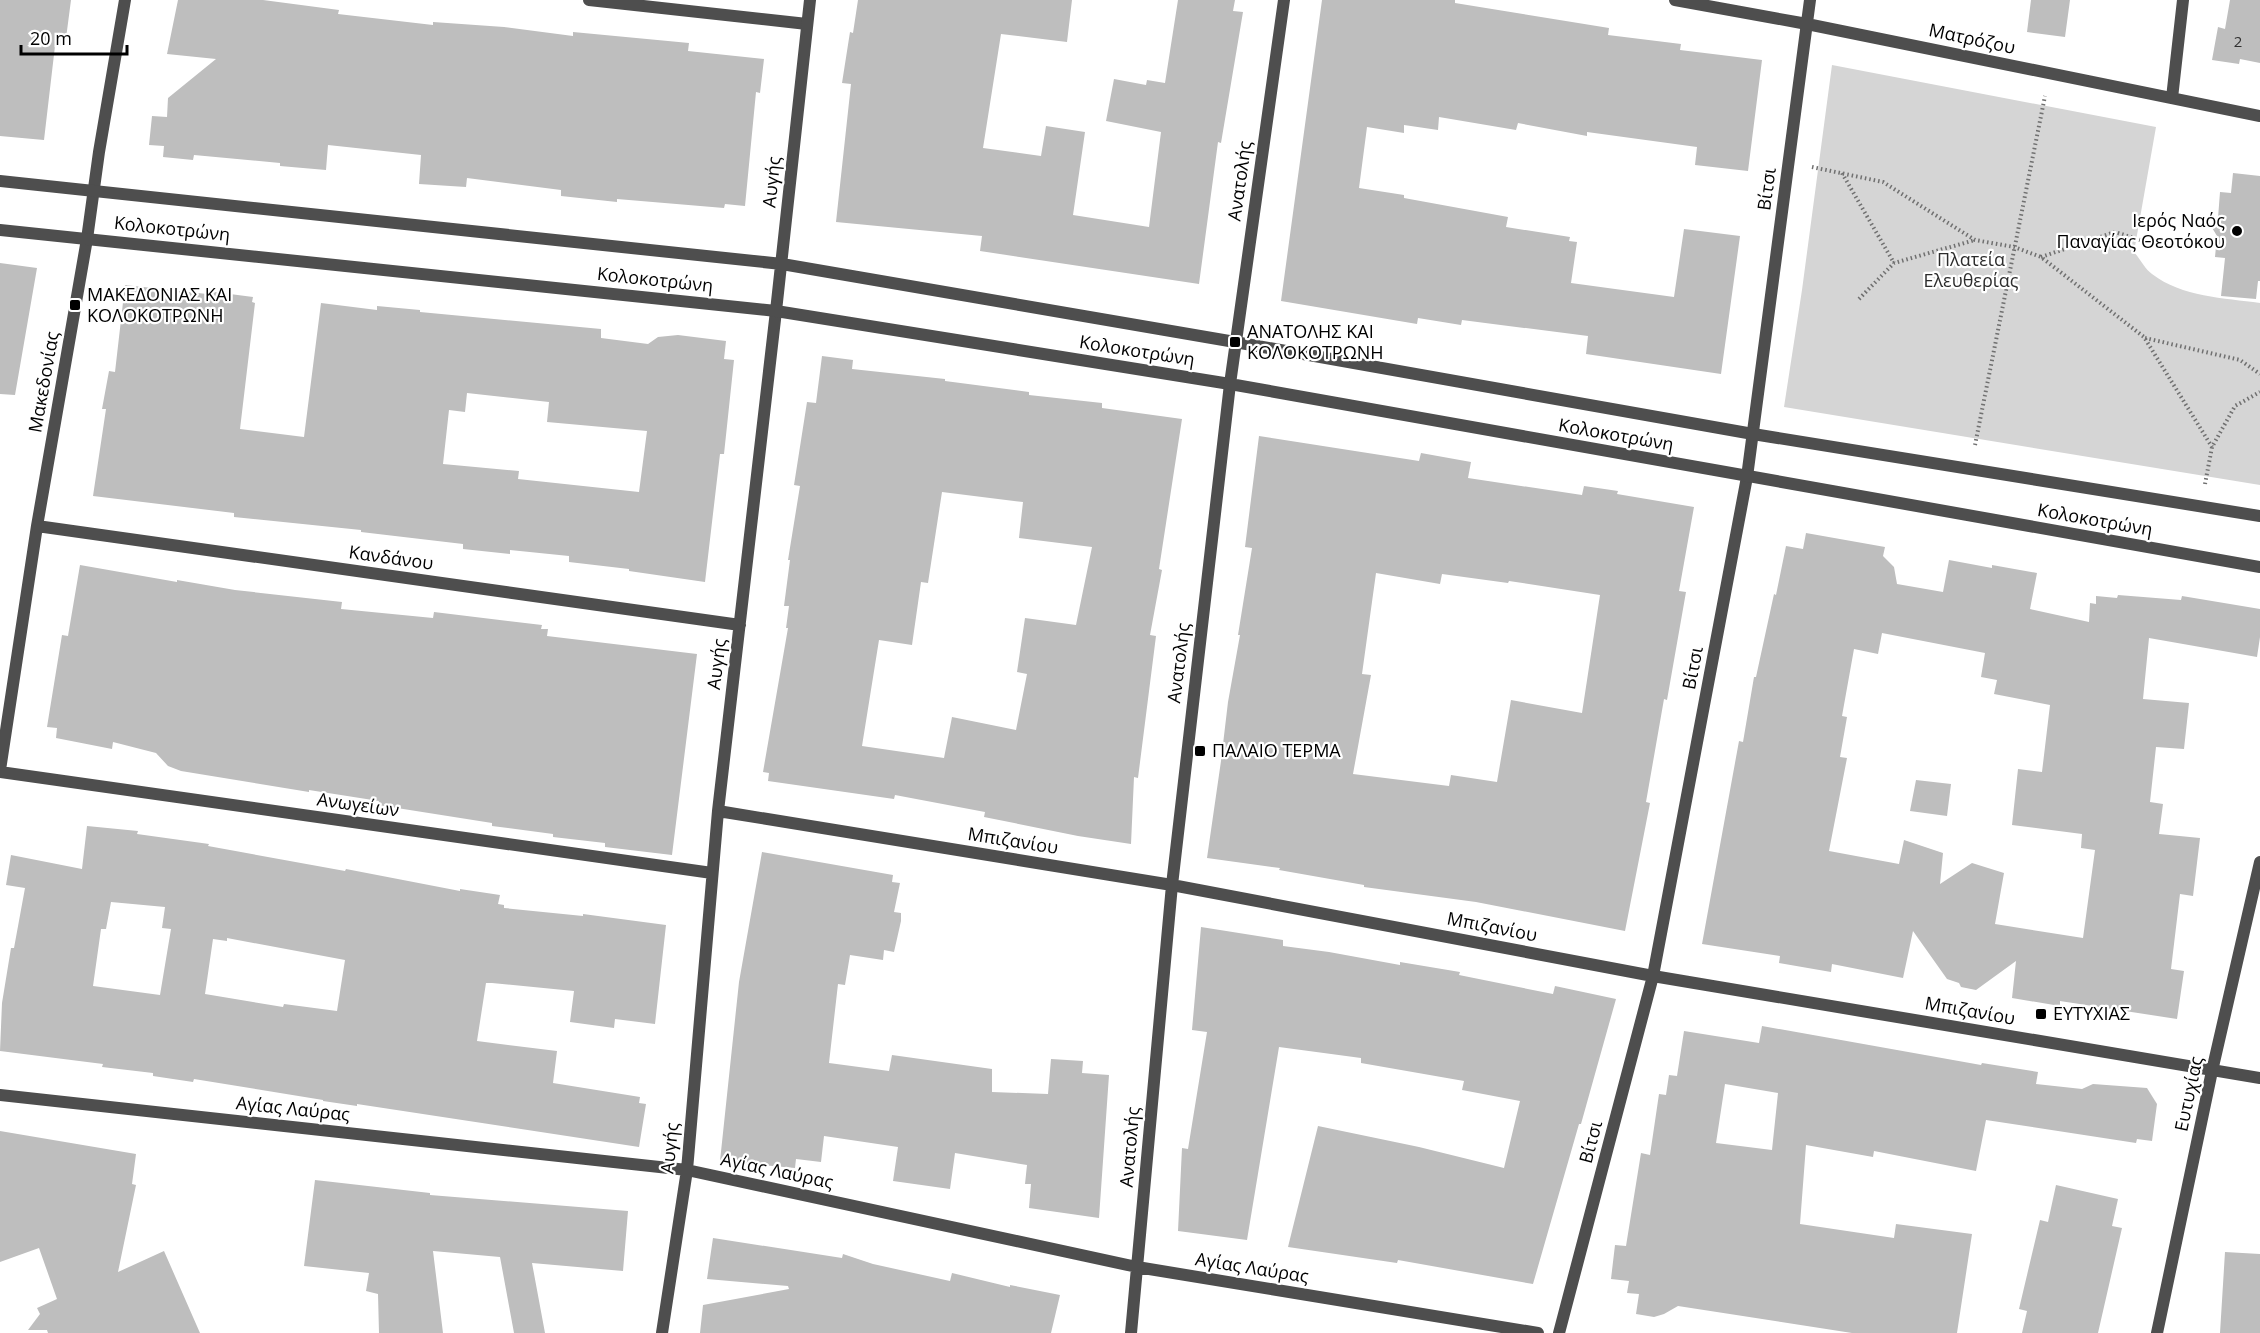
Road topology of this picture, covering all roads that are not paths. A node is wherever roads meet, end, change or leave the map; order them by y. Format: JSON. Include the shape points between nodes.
{"nodes":[{"id":1,"x":125,"y":0,"type":"edge"},
{"id":2,"x":589,"y":0,"type":"edge"},
{"id":3,"x":810,"y":0,"type":"edge"},
{"id":4,"x":1284,"y":0,"type":"edge"},
{"id":5,"x":1675,"y":0,"type":"edge"},
{"id":6,"x":1810,"y":0,"type":"edge"},
{"id":7,"x":2183,"y":0,"type":"edge"},
{"id":8,"x":807,"y":24,"type":"junction"},
{"id":9,"x":1807,"y":24,"type":"junction"},
{"id":10,"x":2172,"y":98,"type":"junction"},
{"id":11,"x":2260,"y":116,"type":"edge"},
{"id":12,"x":0,"y":181,"type":"edge"},
{"id":13,"x":94,"y":192,"type":"junction"},
{"id":14,"x":0,"y":230,"type":"edge"},
{"id":15,"x":87,"y":239,"type":"junction"},
{"id":16,"x":782,"y":264,"type":"junction"},
{"id":17,"x":776,"y":311,"type":"junction"},
{"id":18,"x":1235,"y":342,"type":"junction"},
{"id":19,"x":1230,"y":384,"type":"junction"},
{"id":20,"x":1752,"y":435,"type":"junction"},
{"id":21,"x":1747,"y":477,"type":"junction"},
{"id":22,"x":2260,"y":516,"type":"edge"},
{"id":23,"x":37,"y":526,"type":"junction"},
{"id":24,"x":2260,"y":567,"type":"edge"},
{"id":25,"x":740,"y":625,"type":"junction"},
{"id":26,"x":0,"y":771,"type":"edge"},
{"id":27,"x":718,"y":811,"type":"junction"},
{"id":28,"x":2260,"y":862,"type":"edge"},
{"id":29,"x":712,"y":873,"type":"junction"},
{"id":30,"x":1172,"y":885,"type":"junction"},
{"id":31,"x":1653,"y":976,"type":"junction"},
{"id":32,"x":2212,"y":1071,"type":"junction"},
{"id":33,"x":2260,"y":1078,"type":"edge"},
{"id":34,"x":0,"y":1095,"type":"edge"},
{"id":35,"x":687,"y":1170,"type":"junction"},
{"id":36,"x":1137,"y":1267,"type":"junction"},
{"id":37,"x":662,"y":1333,"type":"edge"},
{"id":38,"x":1131,"y":1333,"type":"edge"},
{"id":39,"x":1538,"y":1333,"type":"edge"},
{"id":40,"x":1559,"y":1333,"type":"edge"},
{"id":41,"x":2157,"y":1333,"type":"edge"}],
"edges":[{"from":1,"to":13,"type":"street","name":"Μακεδονίας"},
{"from":2,"to":8,"type":"street"},
{"from":3,"to":8,"type":"street","name":"Αυγής"},
{"from":4,"to":18,"type":"street","name":"Ανατολής"},
{"from":5,"to":9,"type":"street","name":"Ματρόζου"},
{"from":6,"to":9,"type":"street","name":"Βίτσι"},
{"from":7,"to":10,"type":"street"},
{"from":8,"to":16,"type":"street","name":"Αυγής"},
{"from":9,"to":10,"type":"street","name":"Ματρόζου"},
{"from":9,"to":20,"type":"street","name":"Βίτσι"},
{"from":10,"to":11,"type":"street","name":"Ματρόζου"},
{"from":12,"to":13,"type":"street","name":"Κολοκοτρώνη"},
{"from":13,"to":15,"type":"street","name":"Μακεδονίας"},
{"from":13,"to":16,"type":"street","name":"Κολοκοτρώνη"},
{"from":14,"to":15,"type":"street","name":"Κολοκοτρώνη"},
{"from":15,"to":17,"type":"street","name":"Κολοκοτρώνη"},
{"from":15,"to":23,"type":"street","name":"Μακεδονίας"},
{"from":16,"to":17,"type":"street","name":"Αυγής"},
{"from":16,"to":18,"type":"street","name":"Κολοκοτρώνη"},
{"from":17,"to":19,"type":"street","name":"Κολοκοτρώνη"},
{"from":17,"to":25,"type":"street","name":"Αυγής"},
{"from":18,"to":19,"type":"street","name":"Ανατολής"},
{"from":18,"to":20,"type":"street","name":"Κολοκοτρώνη"},
{"from":19,"to":21,"type":"street","name":"Κολοκοτρώνη"},
{"from":19,"to":30,"type":"street","name":"Ανατολής"},
{"from":20,"to":21,"type":"street","name":"Βίτσι"},
{"from":20,"to":22,"type":"street","name":"Κολοκοτρώνη"},
{"from":21,"to":24,"type":"street","name":"Κολοκοτρώνη"},
{"from":21,"to":31,"type":"street","name":"Βίτσι"},
{"from":23,"to":25,"type":"street","name":"Κανδάνου"},
{"from":23,"to":26,"type":"street","name":"Μακεδονίας"},
{"from":25,"to":27,"type":"street","name":"Αυγής"},
{"from":26,"to":29,"type":"street","name":"Ανωγείων"},
{"from":27,"to":29,"type":"street","name":"Αυγής"},
{"from":27,"to":30,"type":"street","name":"Μπιζανίου"},
{"from":28,"to":32,"type":"street","name":"Ευτυχίας"},
{"from":29,"to":35,"type":"street","name":"Αυγής"},
{"from":30,"to":31,"type":"street","name":"Μπιζανίου"},
{"from":30,"to":36,"type":"street","name":"Ανατολής"},
{"from":31,"to":32,"type":"street","name":"Μπιζανίου"},
{"from":31,"to":40,"type":"street","name":"Βίτσι"},
{"from":32,"to":33,"type":"street","name":"Μπιζανίου"},
{"from":32,"to":41,"type":"street","name":"Ευτυχίας"},
{"from":34,"to":35,"type":"street","name":"Αγίας Λαύρας"},
{"from":35,"to":36,"type":"street","name":"Αγίας Λαύρας"},
{"from":35,"to":37,"type":"street","name":"Αυγής"},
{"from":36,"to":38,"type":"street","name":"Ανατολής"},
{"from":36,"to":39,"type":"street","name":"Αγίας Λαύρας"}]}
